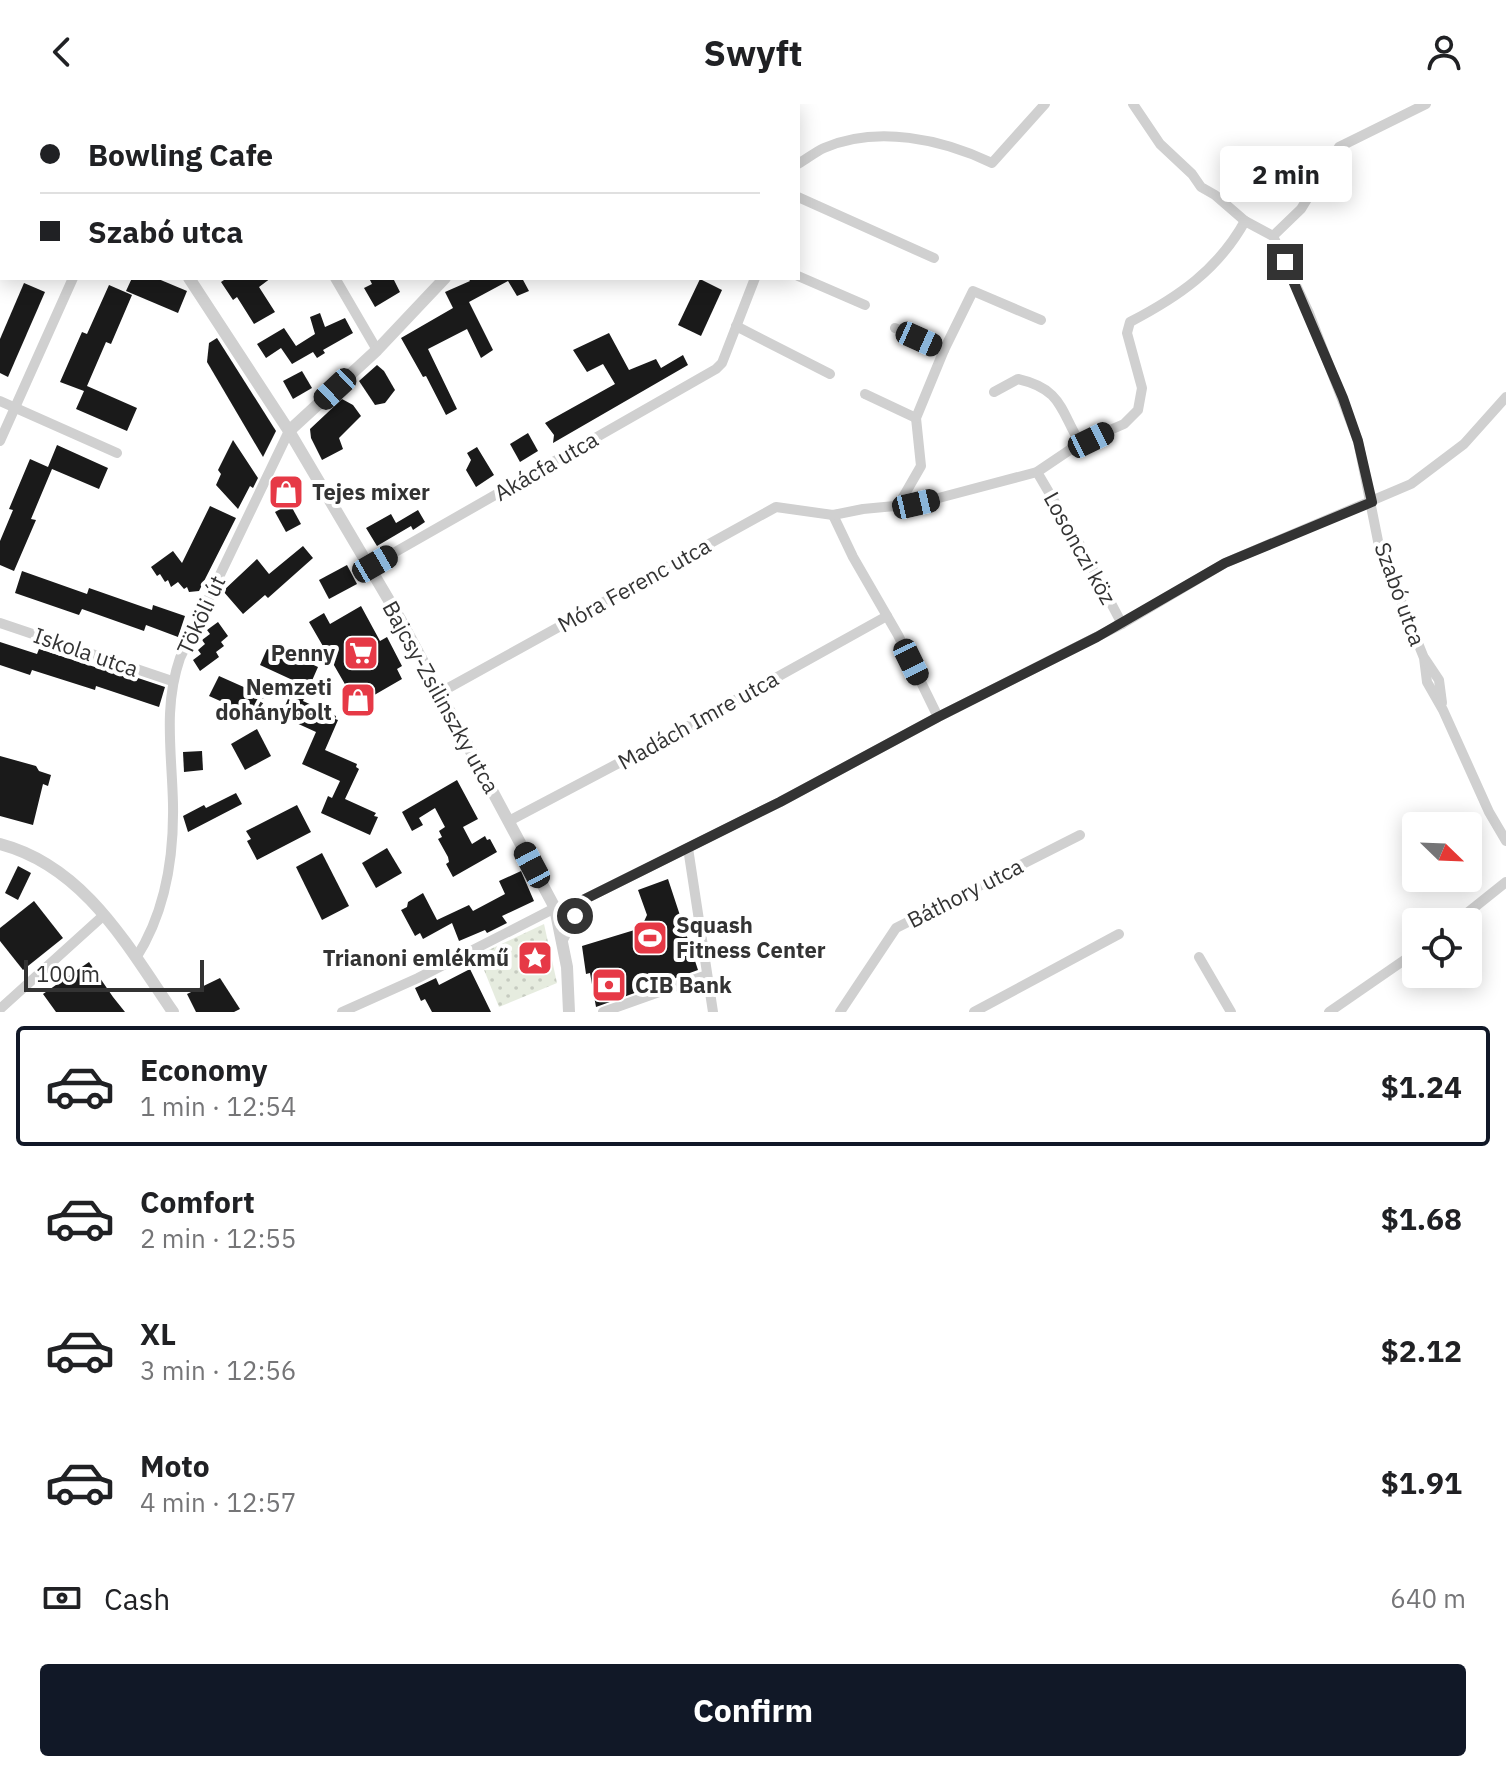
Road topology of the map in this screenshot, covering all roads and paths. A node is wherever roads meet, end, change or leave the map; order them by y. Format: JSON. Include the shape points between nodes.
{"nodes":[{"id":1,"x":1045,"y":104,"type":"edge"},
{"id":2,"x":1133,"y":104,"type":"edge"},
{"id":3,"x":1426,"y":104,"type":"edge"},
{"id":4,"x":800,"y":166,"type":"edge"},
{"id":5,"x":800,"y":198,"type":"edge"},
{"id":6,"x":1245,"y":221,"type":"junction"},
{"id":7,"x":1273,"y":236,"type":"junction"},
{"id":8,"x":934,"y":258,"type":"dead end"},
{"id":9,"x":800,"y":277,"type":"edge"},
{"id":10,"x":72,"y":280,"type":"edge"},
{"id":11,"x":190,"y":280,"type":"edge"},
{"id":12,"x":336,"y":280,"type":"edge"},
{"id":13,"x":443,"y":280,"type":"edge"},
{"id":14,"x":754,"y":280,"type":"edge"},
{"id":15,"x":865,"y":305,"type":"dead end"},
{"id":16,"x":1041,"y":320,"type":"dead end"},
{"id":17,"x":736,"y":326,"type":"junction"},
{"id":18,"x":895,"y":328,"type":"dead end"},
{"id":19,"x":377,"y":350,"type":"junction"},
{"id":20,"x":944,"y":350,"type":"junction"},
{"id":21,"x":830,"y":374,"type":"dead end"},
{"id":22,"x":994,"y":392,"type":"dead end"},
{"id":23,"x":865,"y":394,"type":"dead end"},
{"id":24,"x":1506,"y":397,"type":"edge"},
{"id":25,"x":0,"y":401,"type":"edge"},
{"id":26,"x":15,"y":408,"type":"junction"},
{"id":27,"x":916,"y":418,"type":"junction"},
{"id":28,"x":289,"y":431,"type":"junction"},
{"id":29,"x":0,"y":441,"type":"edge"},
{"id":30,"x":1080,"y":443,"type":"junction"},
{"id":31,"x":117,"y":453,"type":"dead end"},
{"id":32,"x":1037,"y":472,"type":"junction"},
{"id":33,"x":1372,"y":502,"type":"junction"},
{"id":34,"x":898,"y":506,"type":"junction"},
{"id":35,"x":833,"y":515,"type":"junction"},
{"id":36,"x":369,"y":567,"type":"junction"},
{"id":37,"x":887,"y":616,"type":"junction"},
{"id":38,"x":0,"y":623,"type":"edge"},
{"id":39,"x":1122,"y":624,"type":"junction"},
{"id":40,"x":172,"y":681,"type":"junction"},
{"id":41,"x":441,"y":692,"type":"junction"},
{"id":42,"x":938,"y":717,"type":"junction"},
{"id":43,"x":509,"y":821,"type":"junction"},
{"id":44,"x":1080,"y":835,"type":"dead end"},
{"id":45,"x":1506,"y":841,"type":"edge"},
{"id":46,"x":0,"y":844,"type":"edge"},
{"id":47,"x":688,"y":848,"type":"junction"},
{"id":48,"x":1506,"y":882,"type":"edge"},
{"id":49,"x":583,"y":900,"type":"junction"},
{"id":50,"x":555,"y":908,"type":"junction"},
{"id":51,"x":1474,"y":908,"type":"edge"},
{"id":52,"x":104,"y":915,"type":"junction"},
{"id":53,"x":1119,"y":934,"type":"dead end"},
{"id":54,"x":563,"y":940,"type":"junction"},
{"id":55,"x":1199,"y":957,"type":"dead end"},
{"id":56,"x":136,"y":958,"type":"junction"},
{"id":57,"x":1402,"y":962,"type":"edge"},
{"id":58,"x":707,"y":975,"type":"junction"},
{"id":59,"x":0,"y":1009,"type":"edge"},
{"id":60,"x":173,"y":1012,"type":"edge"},
{"id":61,"x":342,"y":1012,"type":"edge"},
{"id":62,"x":569,"y":1012,"type":"edge"},
{"id":63,"x":603,"y":1012,"type":"edge"},
{"id":64,"x":713,"y":1012,"type":"edge"},
{"id":65,"x":840,"y":1012,"type":"edge"},
{"id":66,"x":974,"y":1012,"type":"edge"},
{"id":67,"x":1231,"y":1012,"type":"edge"},
{"id":68,"x":1329,"y":1012,"type":"edge"}],
"edges":[{"from":1,"to":4,"type":"street","via":[[992,163],[937,143],[873,137],[823,149]]},
{"from":2,"to":6,"type":"street","via":[[1160,144],[1201,187]]},
{"from":3,"to":7,"type":"street","via":[[1339,147],[1301,209]]},
{"from":5,"to":8,"type":"street"},
{"from":6,"to":7,"type":"street"},
{"from":6,"to":30,"type":"street","name":"Móra Ferenc utca","via":[[1234,242],[1196,283],[1130,322],[1127,333],[1142,388],[1138,410],[1124,424]]},
{"from":7,"to":33,"type":"street","name":"Szabó utca","via":[[1335,376]]},
{"from":9,"to":15,"type":"street"},
{"from":10,"to":26,"type":"street"},
{"from":11,"to":28,"type":"street","name":"Bajcsy-Zsilinszky utca"},
{"from":12,"to":19,"type":"street"},
{"from":13,"to":19,"type":"street","name":"Tököli út"},
{"from":14,"to":17,"type":"street"},
{"from":16,"to":20,"type":"street","via":[[973,291]]},
{"from":17,"to":21,"type":"street"},
{"from":17,"to":36,"type":"street","name":"Akácfa utca","via":[[722,363]]},
{"from":18,"to":20,"type":"street"},
{"from":19,"to":28,"type":"street","name":"Tököli út"},
{"from":20,"to":27,"type":"street"},
{"from":22,"to":30,"type":"street","via":[[1018,379],[1041,384],[1064,410]]},
{"from":23,"to":27,"type":"street"},
{"from":24,"to":33,"type":"street","via":[[1464,444],[1411,484]]},
{"from":25,"to":26,"type":"street"},
{"from":26,"to":29,"type":"street"},
{"from":26,"to":31,"type":"street"},
{"from":27,"to":34,"type":"street","via":[[921,466]]},
{"from":28,"to":36,"type":"street","name":"Bajcsy-Zsilinszky utca"},
{"from":28,"to":40,"type":"street","name":"Tököli út"},
{"from":30,"to":32,"type":"street","name":"Móra Ferenc utca"},
{"from":32,"to":34,"type":"street","name":"Móra Ferenc utca"},
{"from":32,"to":39,"type":"street","name":"Losonczi köz"},
{"from":33,"to":39,"type":"street","via":[[1225,563]]},
{"from":33,"to":45,"type":"street","name":"Szabó utca","via":[[1379,546],[1424,658],[1427,682]]},
{"from":34,"to":35,"type":"street","name":"Móra Ferenc utca"},
{"from":35,"to":37,"type":"street"},
{"from":35,"to":41,"type":"street","name":"Móra Ferenc utca","via":[[776,507]]},
{"from":36,"to":41,"type":"street","name":"Bajcsy-Zsilinszky utca"},
{"from":37,"to":42,"type":"street"},
{"from":37,"to":43,"type":"street","name":"Madách Imre utca"},
{"from":38,"to":40,"type":"street","name":"Iskola utca"},
{"from":39,"to":42,"type":"street"},
{"from":40,"to":56,"type":"street","name":"Tököli út","via":[[173,842],[158,912]]},
{"from":41,"to":43,"type":"street","name":"Bajcsy-Zsilinszky utca"},
{"from":42,"to":47,"type":"street"},
{"from":43,"to":50,"type":"street","name":"Bajcsy-Zsilinszky utca"},
{"from":44,"to":65,"type":"street","name":"Báthory utca","via":[[896,928]]},
{"from":46,"to":52,"type":"street","via":[[59,870]]},
{"from":47,"to":49,"type":"street"},
{"from":47,"to":58,"type":"street"},
{"from":48,"to":51,"type":"street"},
{"from":49,"to":50,"type":"street"},
{"from":49,"to":54,"type":"street"},
{"from":50,"to":54,"type":"street","name":"Bajcsy-Zsilinszky utca"},
{"from":50,"to":61,"type":"street"},
{"from":52,"to":56,"type":"street"},
{"from":52,"to":59,"type":"street"},
{"from":53,"to":66,"type":"street"},
{"from":54,"to":62,"type":"street","name":"Bajcsy-Zsilinszky utca"},
{"from":55,"to":67,"type":"street"},
{"from":56,"to":60,"type":"street"},
{"from":57,"to":68,"type":"street"},
{"from":58,"to":63,"type":"street"},
{"from":58,"to":64,"type":"street"}]}
